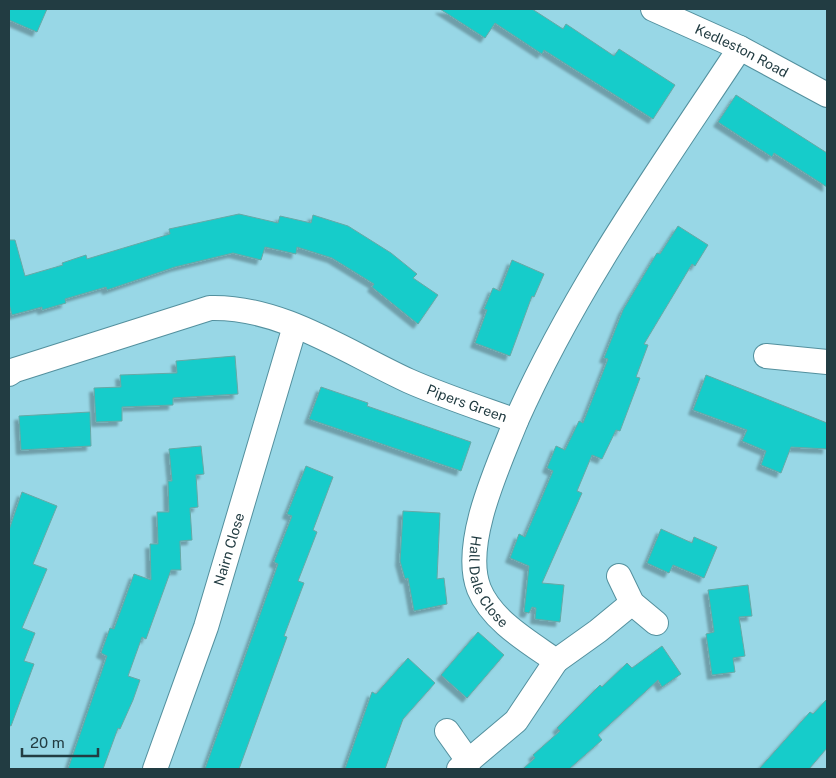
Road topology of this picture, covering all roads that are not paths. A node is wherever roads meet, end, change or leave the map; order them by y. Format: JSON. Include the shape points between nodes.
{"nodes":[{"id":1,"x":653,"y":9,"type":"edge"},
{"id":2,"x":740,"y":48,"type":"junction"},
{"id":3,"x":827,"y":94,"type":"edge"},
{"id":4,"x":295,"y":326,"type":"junction"},
{"id":5,"x":766,"y":356,"type":"dead end"},
{"id":6,"x":827,"y":362,"type":"edge"},
{"id":7,"x":9,"y":374,"type":"edge"},
{"id":8,"x":516,"y":421,"type":"junction"},
{"id":9,"x":619,"y":576,"type":"dead end"},
{"id":10,"x":632,"y":603,"type":"junction"},
{"id":11,"x":656,"y":623,"type":"dead end"},
{"id":12,"x":556,"y":661,"type":"junction"},
{"id":13,"x":447,"y":731,"type":"dead end"},
{"id":14,"x":464,"y":766,"type":"edge"},
{"id":15,"x":155,"y":769,"type":"edge"}],
"edges":[{"from":1,"to":2,"type":"street","name":"Kedleston Road"},
{"from":2,"to":3,"type":"street","name":"Kedleston Road"},
{"from":2,"to":8,"type":"street","name":"Pipers Green","via":[[584,287],[541,365]]},
{"from":4,"to":7,"type":"street","name":"Pipers Green","via":[[260,313],[210,308]]},
{"from":4,"to":8,"type":"street","name":"Pipers Green","via":[[440,394]]},
{"from":4,"to":15,"type":"street","name":"Nairn Close","via":[[206,627]]},
{"from":5,"to":6,"type":"street"},
{"from":8,"to":12,"type":"street","name":"Hall Dale Close","via":[[479,524],[475,548],[477,578],[479,589],[491,609],[519,635]]},
{"from":9,"to":10,"type":"street"},
{"from":10,"to":11,"type":"street"},
{"from":10,"to":12,"type":"street"},
{"from":12,"to":14,"type":"street","via":[[516,721]]},
{"from":13,"to":14,"type":"street"}]}
